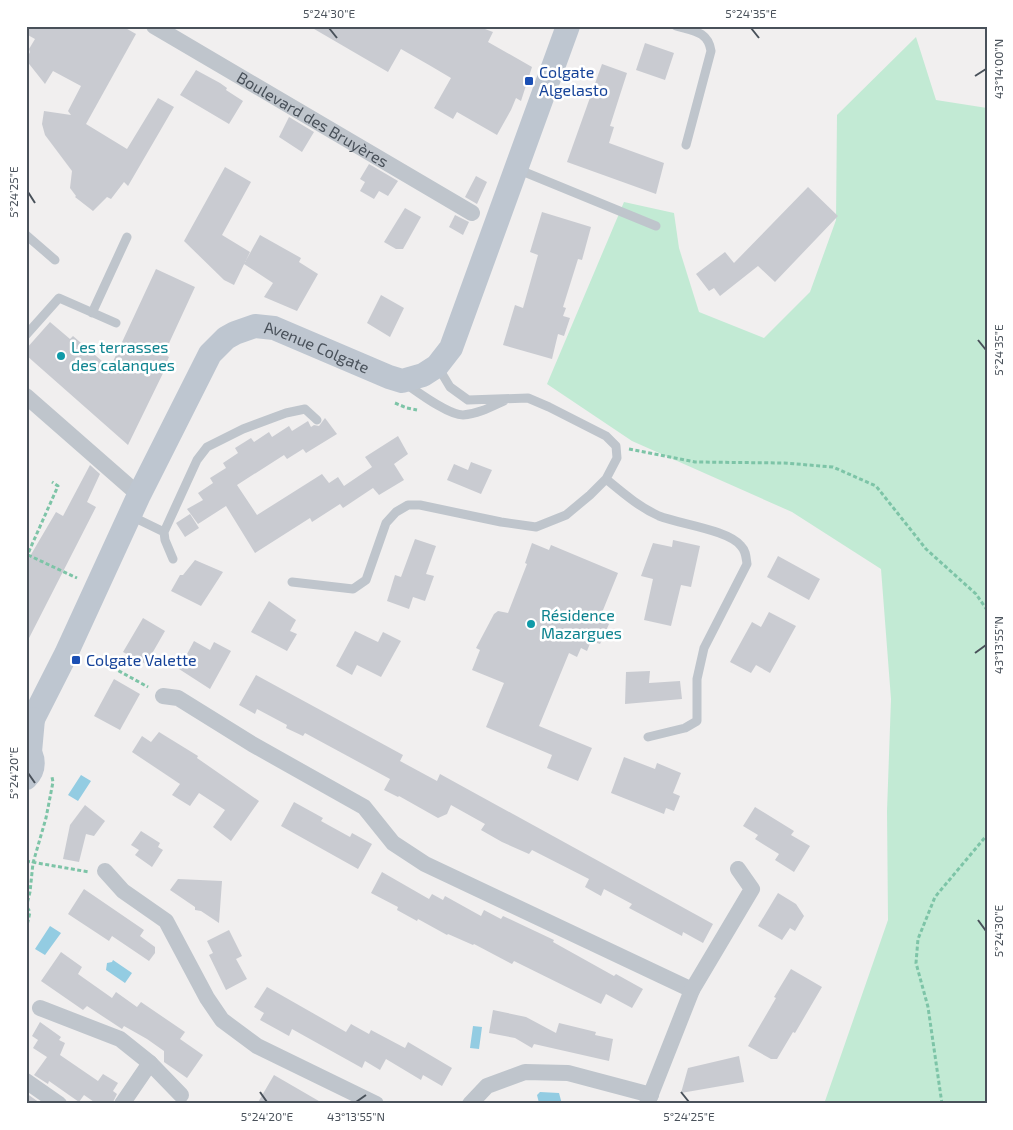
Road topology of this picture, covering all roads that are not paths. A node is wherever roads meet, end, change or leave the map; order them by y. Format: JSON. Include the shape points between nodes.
{"nodes":[{"id":1,"x":154,"y":26,"type":"edge"},
{"id":2,"x":568,"y":26,"type":"edge"},
{"id":3,"x":676,"y":26,"type":"edge"},
{"id":4,"x":686,"y":145,"type":"dead end"},
{"id":5,"x":516,"y":168,"type":"junction"},
{"id":6,"x":472,"y":213,"type":"dead end"},
{"id":7,"x":656,"y":226,"type":"dead end"},
{"id":8,"x":26,"y":235,"type":"edge"},
{"id":9,"x":127,"y":237,"type":"dead end"},
{"id":10,"x":55,"y":260,"type":"dead end"},
{"id":11,"x":92,"y":313,"type":"junction"},
{"id":12,"x":116,"y":323,"type":"dead end"},
{"id":13,"x":26,"y":335,"type":"edge"},
{"id":14,"x":437,"y":366,"type":"junction"},
{"id":15,"x":402,"y":381,"type":"junction"},
{"id":16,"x":26,"y":396,"type":"edge"},
{"id":17,"x":506,"y":400,"type":"junction"},
{"id":18,"x":317,"y":420,"type":"dead end"},
{"id":19,"x":606,"y":479,"type":"junction"},
{"id":20,"x":135,"y":506,"type":"junction"},
{"id":21,"x":164,"y":532,"type":"junction"},
{"id":22,"x":173,"y":559,"type":"dead end"},
{"id":23,"x":292,"y":582,"type":"dead end"},
{"id":24,"x":164,"y":696,"type":"road end"},
{"id":25,"x":30,"y":723,"type":"edge"},
{"id":26,"x":648,"y":737,"type":"dead end"},
{"id":27,"x":28,"y":751,"type":"edge"},
{"id":28,"x":26,"y":778,"type":"edge"},
{"id":29,"x":738,"y":870,"type":"dead end"},
{"id":30,"x":105,"y":872,"type":"road end"},
{"id":31,"x":692,"y":990,"type":"junction"},
{"id":32,"x":40,"y":1008,"type":"dead end"},
{"id":33,"x":150,"y":1063,"type":"junction"},
{"id":34,"x":26,"y":1081,"type":"edge"},
{"id":35,"x":180,"y":1095,"type":"dead end"},
{"id":36,"x":649,"y":1099,"type":"edge"},
{"id":37,"x":59,"y":1104,"type":"edge"},
{"id":38,"x":122,"y":1104,"type":"edge"},
{"id":39,"x":376,"y":1104,"type":"edge"},
{"id":40,"x":470,"y":1104,"type":"edge"}],
"edges":[{"from":1,"to":6,"type":"street","name":"Boulevard des Bruyères"},
{"from":2,"to":5,"type":"street"},
{"from":3,"to":4,"type":"lane","via":[[706,37],[711,52]]},
{"from":5,"to":7,"type":"lane"},
{"from":5,"to":14,"type":"street","via":[[451,348]]},
{"from":8,"to":10,"type":"lane"},
{"from":9,"to":11,"type":"lane"},
{"from":11,"to":12,"type":"lane"},
{"from":11,"to":13,"type":"lane","via":[[59,298]]},
{"from":14,"to":15,"type":"street","via":[[423,376]]},
{"from":14,"to":17,"type":"lane","via":[[450,387],[468,400]]},
{"from":15,"to":17,"type":"lane","via":[[436,405],[462,415]]},
{"from":15,"to":20,"type":"street","name":"Avenue Colgate","via":[[274,328],[255,326],[235,333],[210,354]]},
{"from":16,"to":20,"type":"street"},
{"from":17,"to":19,"type":"lane","via":[[528,398],[606,436],[616,446],[617,458]]},
{"from":18,"to":21,"type":"lane","via":[[305,409],[286,413],[207,447],[196,460]]},
{"from":19,"to":23,"type":"lane","via":[[566,515],[536,527],[408,505],[386,523],[366,580],[353,589]]},
{"from":19,"to":26,"type":"lane","via":[[635,503],[660,516],[725,535],[740,544],[747,564],[704,648],[697,679],[698,721],[685,728]]},
{"from":20,"to":21,"type":"lane"},
{"from":20,"to":25,"type":"street","name":"Avenue Colgate"},
{"from":21,"to":22,"type":"lane"},
{"from":24,"to":31,"type":"street","via":[[178,698],[364,807],[393,843],[425,864]]},
{"from":25,"to":27,"type":"street","name":"Avenue Colgate"},
{"from":27,"to":28,"type":"street","name":"Avenue Colgate","via":[[33,767]]},
{"from":29,"to":31,"type":"street","via":[[752,889]]},
{"from":30,"to":39,"type":"street","via":[[123,892],[166,922],[222,1020],[257,1046]]},
{"from":31,"to":36,"type":"street"},
{"from":32,"to":33,"type":"street","via":[[120,1040]]},
{"from":33,"to":35,"type":"street"},
{"from":33,"to":38,"type":"street"},
{"from":34,"to":37,"type":"street"},
{"from":36,"to":40,"type":"street","via":[[568,1073],[525,1072],[486,1086]]}]}
